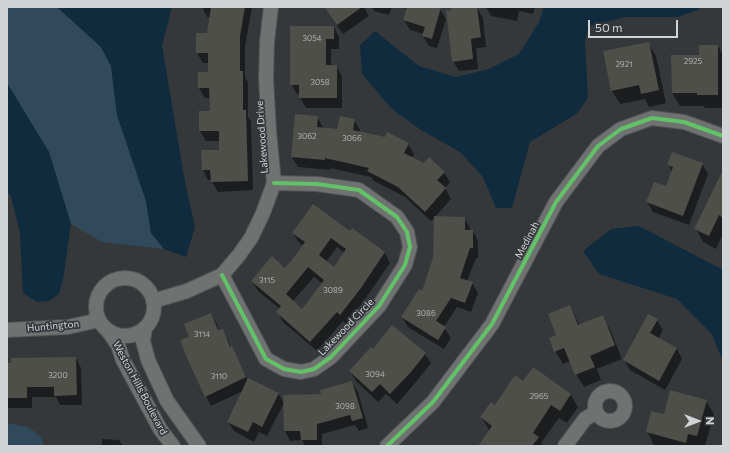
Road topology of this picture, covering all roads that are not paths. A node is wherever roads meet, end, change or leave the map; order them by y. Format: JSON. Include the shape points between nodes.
{"nodes":[{"id":1,"x":271,"y":7,"type":"edge"},
{"id":2,"x":723,"y":136,"type":"edge"},
{"id":3,"x":274,"y":183,"type":"junction"},
{"id":4,"x":222,"y":275,"type":"junction"},
{"id":5,"x":154,"y":301,"type":"junction"},
{"id":6,"x":103,"y":325,"type":"junction"},
{"id":7,"x":145,"y":328,"type":"junction"},
{"id":8,"x":7,"y":330,"type":"edge"},
{"id":9,"x":596,"y":412,"type":"dead end"},
{"id":10,"x":173,"y":446,"type":"edge"},
{"id":11,"x":199,"y":446,"type":"edge"},
{"id":12,"x":387,"y":446,"type":"edge"},
{"id":13,"x":565,"y":446,"type":"edge"}],
"edges":[{"from":1,"to":3,"type":"street","name":"Lakewood Drive","via":[[266,79]]},
{"from":2,"to":12,"type":"street","name":"Medinah","via":[[684,122],[652,118],[621,129],[598,146],[556,202],[492,324],[433,402]]},
{"from":3,"to":4,"type":"street","name":"Lakewood Drive","via":[[251,238]]},
{"from":3,"to":4,"type":"street","name":"Lakewood Circle","via":[[317,184],[359,190],[397,217],[407,232],[410,247],[405,265],[379,306],[331,357],[314,369],[301,372],[284,369],[266,359]]},
{"from":4,"to":5,"type":"street","name":"Lakewood Drive","via":[[187,291]]},
{"from":5,"to":6,"type":"street","via":[[142,284],[124,278],[115,280],[103,288],[96,305],[97,314]]},
{"from":5,"to":7,"type":"street","via":[[153,314]]},
{"from":6,"to":7,"type":"street","via":[[119,336],[136,334]]},
{"from":6,"to":8,"type":"street","name":"Huntington"},
{"from":6,"to":10,"type":"street","name":"Weston Hills Boulevard","via":[[118,345],[123,360],[160,430]]},
{"from":7,"to":11,"type":"street","name":"Weston Hills Boulevard","via":[[143,341],[148,360],[167,401]]},
{"from":9,"to":13,"type":"street","via":[[585,419]]}]}
